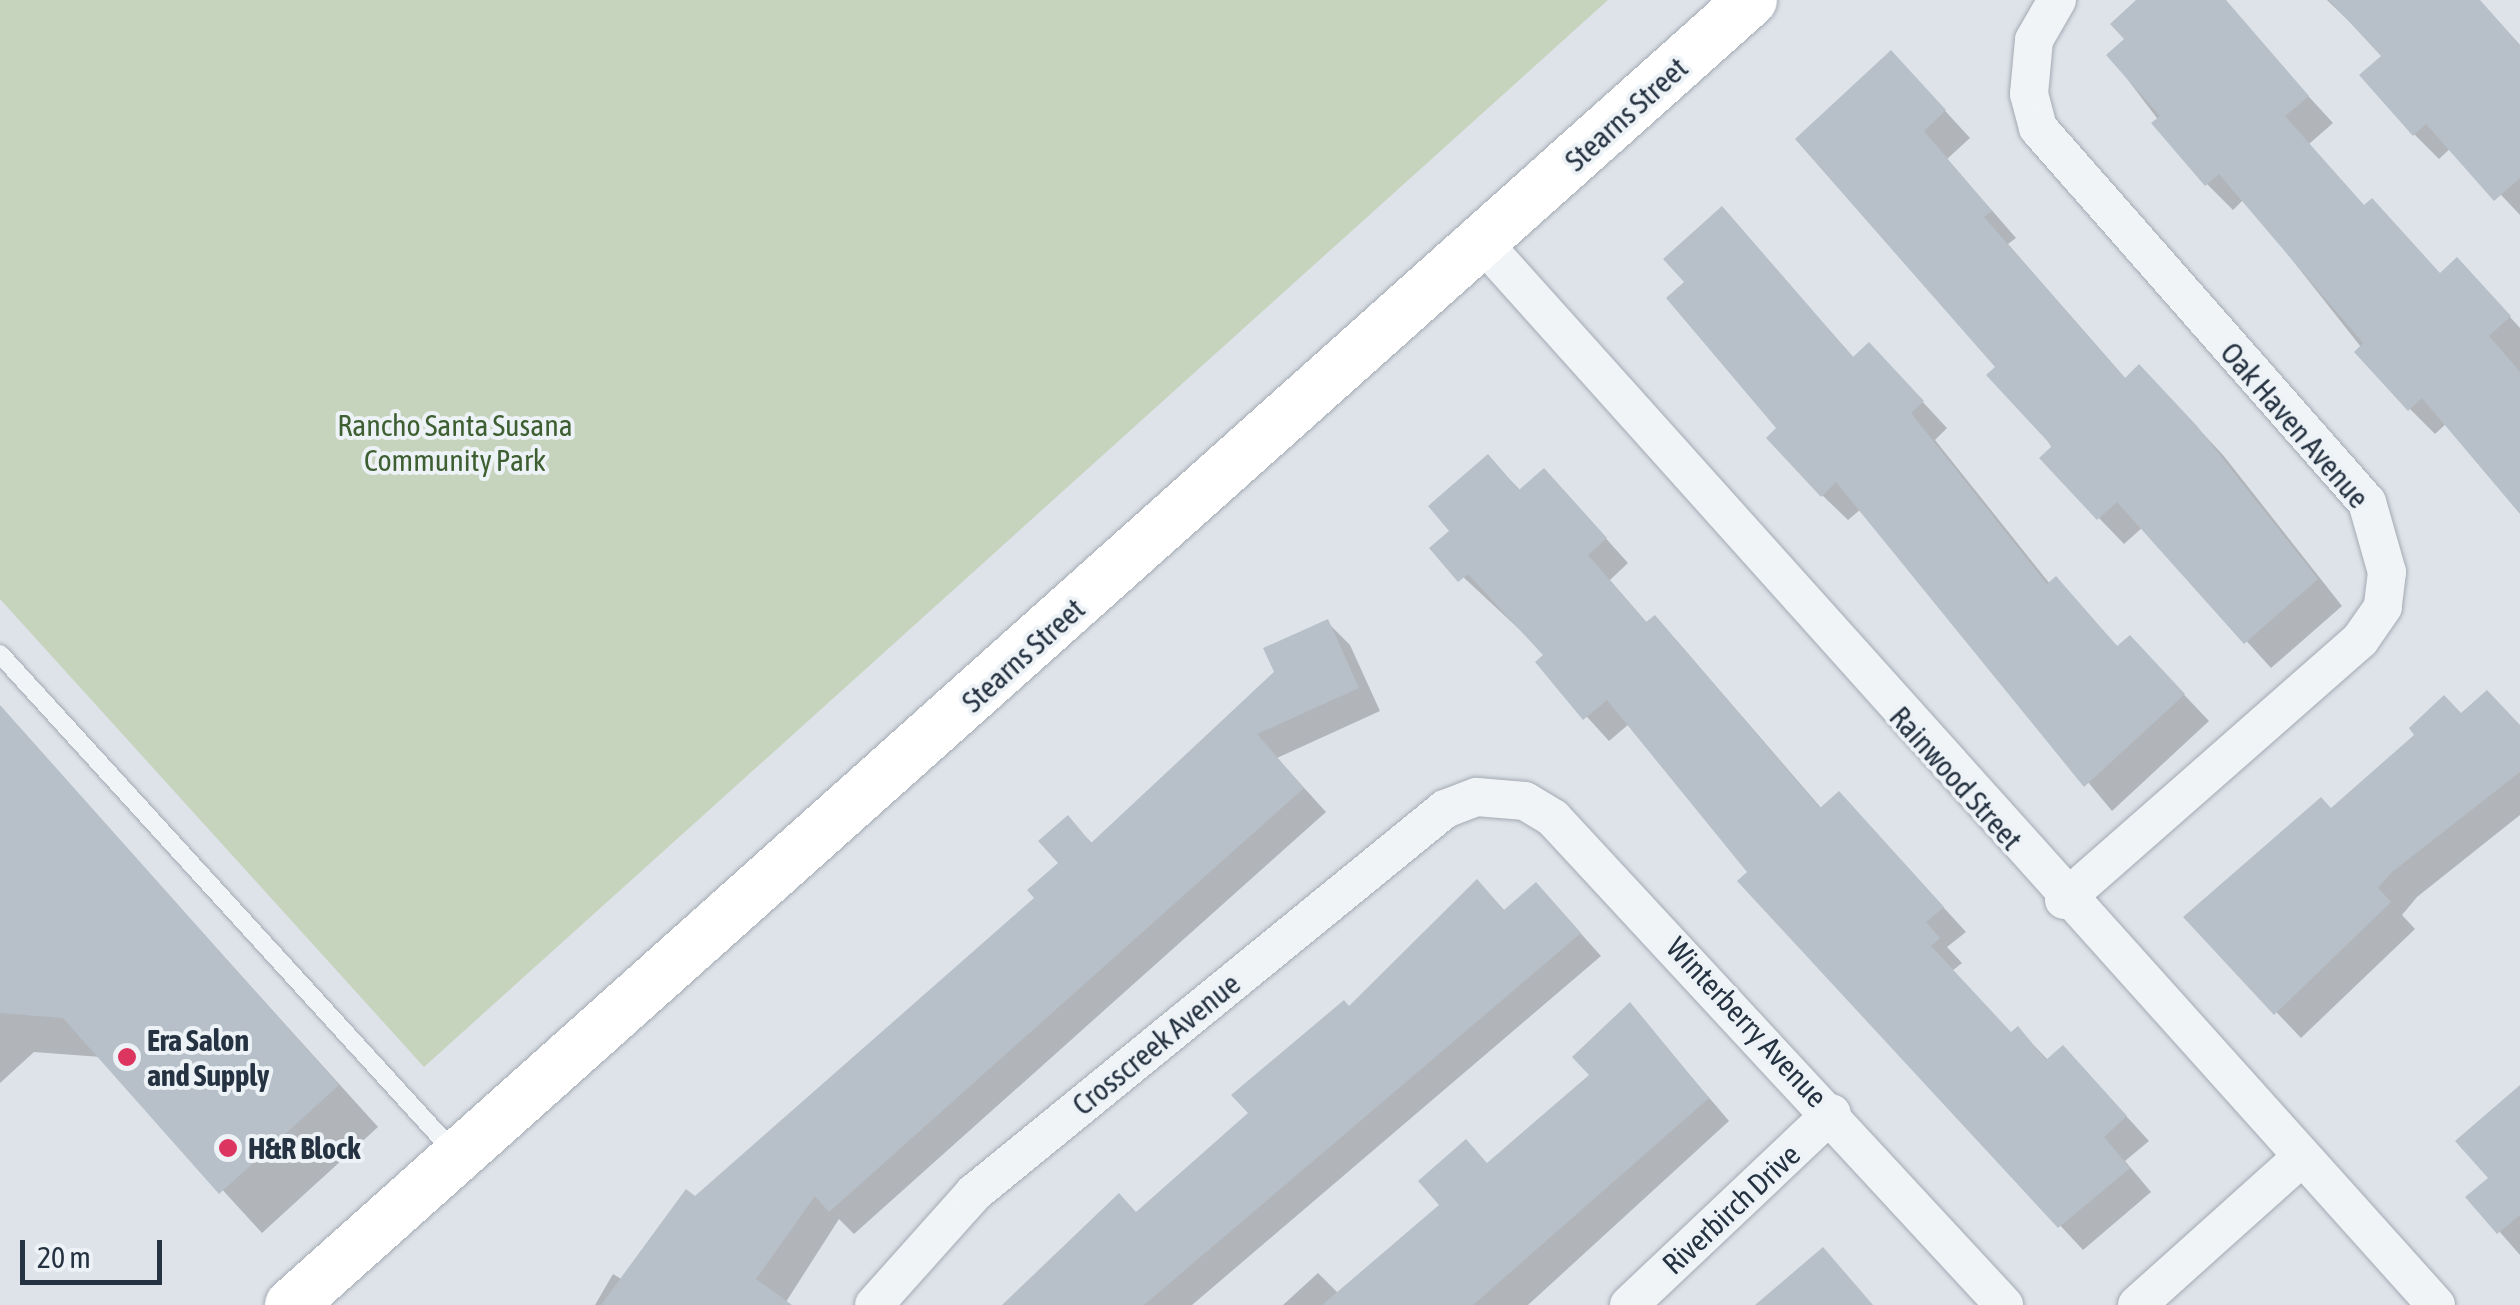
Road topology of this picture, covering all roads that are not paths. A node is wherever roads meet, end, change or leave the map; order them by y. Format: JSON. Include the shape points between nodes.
{"nodes":[{"id":1,"x":1750,"y":0,"type":"edge"},
{"id":2,"x":2057,"y":0,"type":"edge"},
{"id":3,"x":1483,"y":243,"type":"junction"},
{"id":4,"x":0,"y":654,"type":"edge"},
{"id":5,"x":1458,"y":804,"type":"joint"},
{"id":6,"x":2064,"y":900,"type":"junction"},
{"id":7,"x":1832,"y":1112,"type":"junction"},
{"id":8,"x":457,"y":1156,"type":"junction"},
{"id":9,"x":2302,"y":1157,"type":"junction"},
{"id":10,"x":291,"y":1305,"type":"edge"},
{"id":11,"x":874,"y":1305,"type":"edge"},
{"id":12,"x":1629,"y":1305,"type":"edge"},
{"id":13,"x":2004,"y":1305,"type":"edge"},
{"id":14,"x":2138,"y":1305,"type":"edge"},
{"id":15,"x":2436,"y":1305,"type":"edge"}],
"edges":[{"from":1,"to":3,"type":"main road","name":"Stearns Street"},
{"from":2,"to":6,"type":"street","name":"Oak Haven Avenue","via":[[2034,40],[2029,94],[2038,128],[2367,502],[2387,572],[2383,606],[2360,640]]},
{"from":3,"to":6,"type":"street","name":"Rainwood Street"},
{"from":3,"to":8,"type":"main road","name":"Stearns Street"},
{"from":4,"to":8,"type":"lane"},
{"from":5,"to":7,"type":"street","name":"Winterberry Avenue","via":[[1501,797],[1553,818]]},
{"from":5,"to":11,"type":"street","name":"Crosscreek Avenue","via":[[974,1193]]},
{"from":6,"to":9,"type":"street","name":"Rainwood Street"},
{"from":7,"to":12,"type":"street","name":"Riverbirch Drive"},
{"from":7,"to":13,"type":"street","name":"Winterberry Avenue"},
{"from":8,"to":10,"type":"main road","name":"Stearns Street"},
{"from":9,"to":14,"type":"street"},
{"from":9,"to":15,"type":"street","name":"Rainwood Street"}]}
